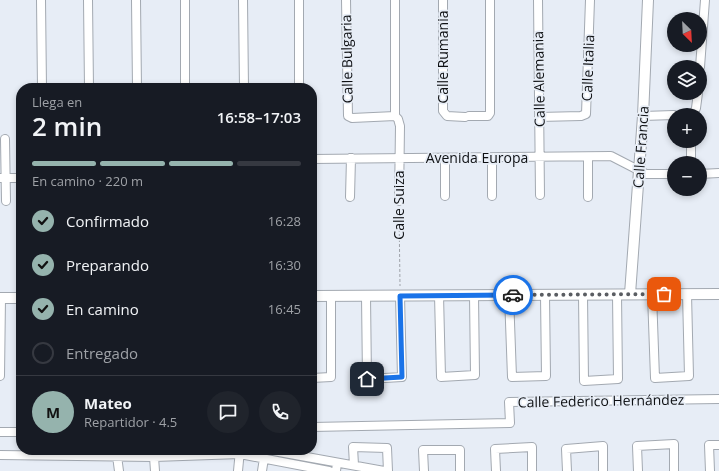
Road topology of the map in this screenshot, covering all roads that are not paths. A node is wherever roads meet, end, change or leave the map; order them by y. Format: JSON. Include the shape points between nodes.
{"nodes":[{"id":1,"x":41,"y":0,"type":"edge"},
{"id":2,"x":88,"y":0,"type":"edge"},
{"id":3,"x":136,"y":0,"type":"edge"},
{"id":4,"x":185,"y":0,"type":"edge"},
{"id":5,"x":243,"y":0,"type":"edge"},
{"id":6,"x":299,"y":0,"type":"edge"},
{"id":7,"x":346,"y":0,"type":"edge"},
{"id":8,"x":395,"y":0,"type":"edge"},
{"id":9,"x":443,"y":0,"type":"edge"},
{"id":10,"x":490,"y":0,"type":"edge"},
{"id":11,"x":538,"y":0,"type":"edge"},
{"id":12,"x":590,"y":0,"type":"edge"},
{"id":13,"x":648,"y":0,"type":"edge"},
{"id":14,"x":705,"y":0,"type":"edge"},
{"id":15,"x":701,"y":60,"type":"edge"},
{"id":16,"x":42,"y":83,"type":"edge"},
{"id":17,"x":89,"y":83,"type":"edge"},
{"id":18,"x":137,"y":83,"type":"edge"},
{"id":19,"x":185,"y":83,"type":"edge"},
{"id":20,"x":244,"y":83,"type":"edge"},
{"id":21,"x":299,"y":83,"type":"edge"},
{"id":22,"x":667,"y":115,"type":"edge"},
{"id":23,"x":395,"y":116,"type":"junction"},
{"id":24,"x":643,"y":116,"type":"junction"},
{"id":25,"x":539,"y":117,"type":"junction"},
{"id":26,"x":5,"y":139,"type":"dead end"},
{"id":27,"x":588,"y":157,"type":"junction"},
{"id":28,"x":351,"y":158,"type":"junction"},
{"id":29,"x":399,"y":158,"type":"junction"},
{"id":30,"x":445,"y":158,"type":"junction"},
{"id":31,"x":492,"y":158,"type":"junction"},
{"id":32,"x":540,"y":158,"type":"junction"},
{"id":33,"x":317,"y":159,"type":"edge"},
{"id":34,"x":639,"y":170,"type":"junction"},
{"id":35,"x":719,"y":173,"type":"edge"},
{"id":36,"x":667,"y":174,"type":"edge"},
{"id":37,"x":707,"y":174,"type":"edge"},
{"id":38,"x":3,"y":178,"type":"edge"},
{"id":39,"x":16,"y":178,"type":"edge"},
{"id":40,"x":540,"y":195,"type":"dead end"},
{"id":41,"x":350,"y":196,"type":"dead end"},
{"id":42,"x":445,"y":196,"type":"dead end"},
{"id":43,"x":492,"y":196,"type":"dead end"},
{"id":44,"x":588,"y":197,"type":"dead end"},
{"id":45,"x":6,"y":200,"type":"dead end"},
{"id":46,"x":399,"y":201,"type":"road end"},
{"id":47,"x":617,"y":294,"type":"junction"},
{"id":48,"x":630,"y":294,"type":"junction"},
{"id":49,"x":652,"y":294,"type":"junction"},
{"id":50,"x":687,"y":294,"type":"junction"},
{"id":51,"x":719,"y":294,"type":"edge"},
{"id":52,"x":474,"y":295,"type":"junction"},
{"id":53,"x":509,"y":295,"type":"junction"},
{"id":54,"x":545,"y":295,"type":"junction"},
{"id":55,"x":583,"y":295,"type":"junction"},
{"id":56,"x":317,"y":296,"type":"edge"},
{"id":57,"x":331,"y":296,"type":"junction"},
{"id":58,"x":366,"y":296,"type":"junction"},
{"id":59,"x":400,"y":296,"type":"junction"},
{"id":60,"x":439,"y":296,"type":"junction"},
{"id":61,"x":1,"y":298,"type":"edge"},
{"id":62,"x":16,"y":298,"type":"edge"},
{"id":63,"x":0,"y":376,"type":"edge"},
{"id":64,"x":317,"y":378,"type":"edge"},
{"id":65,"x":719,"y":399,"type":"edge"},
{"id":66,"x":317,"y":427,"type":"edge"},
{"id":67,"x":0,"y":432,"type":"edge"},
{"id":68,"x":16,"y":432,"type":"edge"},
{"id":69,"x":719,"y":445,"type":"edge"},
{"id":70,"x":0,"y":455,"type":"edge"},
{"id":71,"x":187,"y":455,"type":"edge"},
{"id":72,"x":237,"y":455,"type":"edge"},
{"id":73,"x":250,"y":455,"type":"edge"},
{"id":74,"x":288,"y":455,"type":"edge"},
{"id":75,"x":117,"y":456,"type":"junction"},
{"id":76,"x":154,"y":457,"type":"junction"},
{"id":77,"x":264,"y":458,"type":"junction"},
{"id":78,"x":354,"y":466,"type":"junction"},
{"id":79,"x":336,"y":467,"type":"edge"},
{"id":80,"x":299,"y":468,"type":"edge"},
{"id":81,"x":119,"y":471,"type":"edge"},
{"id":82,"x":155,"y":471,"type":"edge"},
{"id":83,"x":238,"y":471,"type":"edge"},
{"id":84,"x":262,"y":471,"type":"edge"},
{"id":85,"x":330,"y":471,"type":"edge"},
{"id":86,"x":384,"y":471,"type":"edge"},
{"id":87,"x":388,"y":471,"type":"edge"},
{"id":88,"x":424,"y":471,"type":"edge"},
{"id":89,"x":460,"y":471,"type":"edge"},
{"id":90,"x":496,"y":471,"type":"edge"},
{"id":91,"x":532,"y":471,"type":"edge"},
{"id":92,"x":567,"y":471,"type":"edge"},
{"id":93,"x":603,"y":471,"type":"edge"},
{"id":94,"x":638,"y":471,"type":"edge"},
{"id":95,"x":674,"y":471,"type":"edge"},
{"id":96,"x":710,"y":471,"type":"edge"}],
"edges":[{"from":1,"to":16,"type":"street"},
{"from":2,"to":17,"type":"street"},
{"from":3,"to":18,"type":"street"},
{"from":4,"to":19,"type":"street"},
{"from":5,"to":20,"type":"street"},
{"from":6,"to":21,"type":"street"},
{"from":7,"to":23,"type":"street","name":"Calle Bulgaria","via":[[349,117]]},
{"from":8,"to":23,"type":"street","name":"Calle Suiza"},
{"from":9,"to":10,"type":"street","name":"Calle Rumania","via":[[443,111],[450,116],[489,115]]},
{"from":11,"to":25,"type":"street","name":"Calle Alemania"},
{"from":12,"to":25,"type":"street","name":"Calle Italia","via":[[586,114]]},
{"from":13,"to":24,"type":"street","name":"Calle Francia"},
{"from":14,"to":15,"type":"street"},
{"from":22,"to":24,"type":"street"},
{"from":23,"to":29,"type":"street","name":"Calle Suiza","via":[[400,126]]},
{"from":24,"to":34,"type":"street","name":"Calle Francia"},
{"from":25,"to":32,"type":"street","name":"Calle Alemania"},
{"from":26,"to":38,"type":"street"},
{"from":27,"to":32,"type":"street","name":"Avenida Europa"},
{"from":27,"to":34,"type":"street","name":"Avenida Europa","via":[[613,156]]},
{"from":27,"to":44,"type":"street"},
{"from":28,"to":29,"type":"street","name":"Avenida Europa"},
{"from":28,"to":33,"type":"street","name":"Avenida Europa"},
{"from":28,"to":41,"type":"street"},
{"from":29,"to":30,"type":"street","name":"Avenida Europa"},
{"from":29,"to":46,"type":"street","name":"Calle Suiza"},
{"from":30,"to":31,"type":"street","name":"Avenida Europa"},
{"from":30,"to":42,"type":"street"},
{"from":31,"to":32,"type":"street","name":"Avenida Europa"},
{"from":31,"to":43,"type":"street"},
{"from":32,"to":40,"type":"street","name":"Calle Alemania"},
{"from":34,"to":36,"type":"street","name":"Avenida Europa","via":[[649,174]]},
{"from":34,"to":48,"type":"street","name":"Calle Francia"},
{"from":35,"to":37,"type":"street"},
{"from":38,"to":39,"type":"street"},
{"from":38,"to":45,"type":"street"},
{"from":47,"to":48,"type":"street"},
{"from":47,"to":55,"type":"street"},
{"from":47,"to":55,"type":"street","via":[[618,379],[584,381]]},
{"from":48,"to":49,"type":"street"},
{"from":49,"to":50,"type":"street"},
{"from":49,"to":50,"type":"street","via":[[655,378],[689,376]]},
{"from":50,"to":51,"type":"street"},
{"from":52,"to":53,"type":"street"},
{"from":52,"to":60,"type":"street"},
{"from":52,"to":60,"type":"street","via":[[475,375],[441,377]]},
{"from":53,"to":54,"type":"street"},
{"from":53,"to":54,"type":"street","via":[[512,377],[546,376]]},
{"from":54,"to":55,"type":"street"},
{"from":56,"to":57,"type":"street"},
{"from":57,"to":58,"type":"street"},
{"from":57,"to":64,"type":"street","via":[[331,377]]},
{"from":58,"to":59,"type":"street"},
{"from":58,"to":59,"type":"street","via":[[367,379],[402,377]]},
{"from":59,"to":60,"type":"street"},
{"from":61,"to":62,"type":"street"},
{"from":61,"to":63,"type":"street"},
{"from":65,"to":66,"type":"street","name":"Calle Federico Hernández","via":[[509,402],[510,423]]},
{"from":67,"to":68,"type":"street"},
{"from":69,"to":96,"type":"street","via":[[709,445]]},
{"from":70,"to":75,"type":"street"},
{"from":71,"to":76,"type":"street"},
{"from":72,"to":83,"type":"street"},
{"from":73,"to":77,"type":"street"},
{"from":74,"to":79,"type":"street"},
{"from":75,"to":76,"type":"street"},
{"from":75,"to":81,"type":"street"},
{"from":76,"to":82,"type":"street"},
{"from":77,"to":80,"type":"street"},
{"from":77,"to":84,"type":"street"},
{"from":78,"to":79,"type":"street"},
{"from":78,"to":86,"type":"street"},
{"from":78,"to":87,"type":"street","via":[[353,447],[387,448]]},
{"from":80,"to":85,"type":"street"},
{"from":88,"to":89,"type":"street","via":[[423,450],[460,450]]},
{"from":90,"to":91,"type":"street","via":[[495,449],[532,447]]},
{"from":92,"to":93,"type":"street","via":[[566,448],[603,446]]},
{"from":94,"to":95,"type":"street","via":[[637,446],[674,444]]}]}
